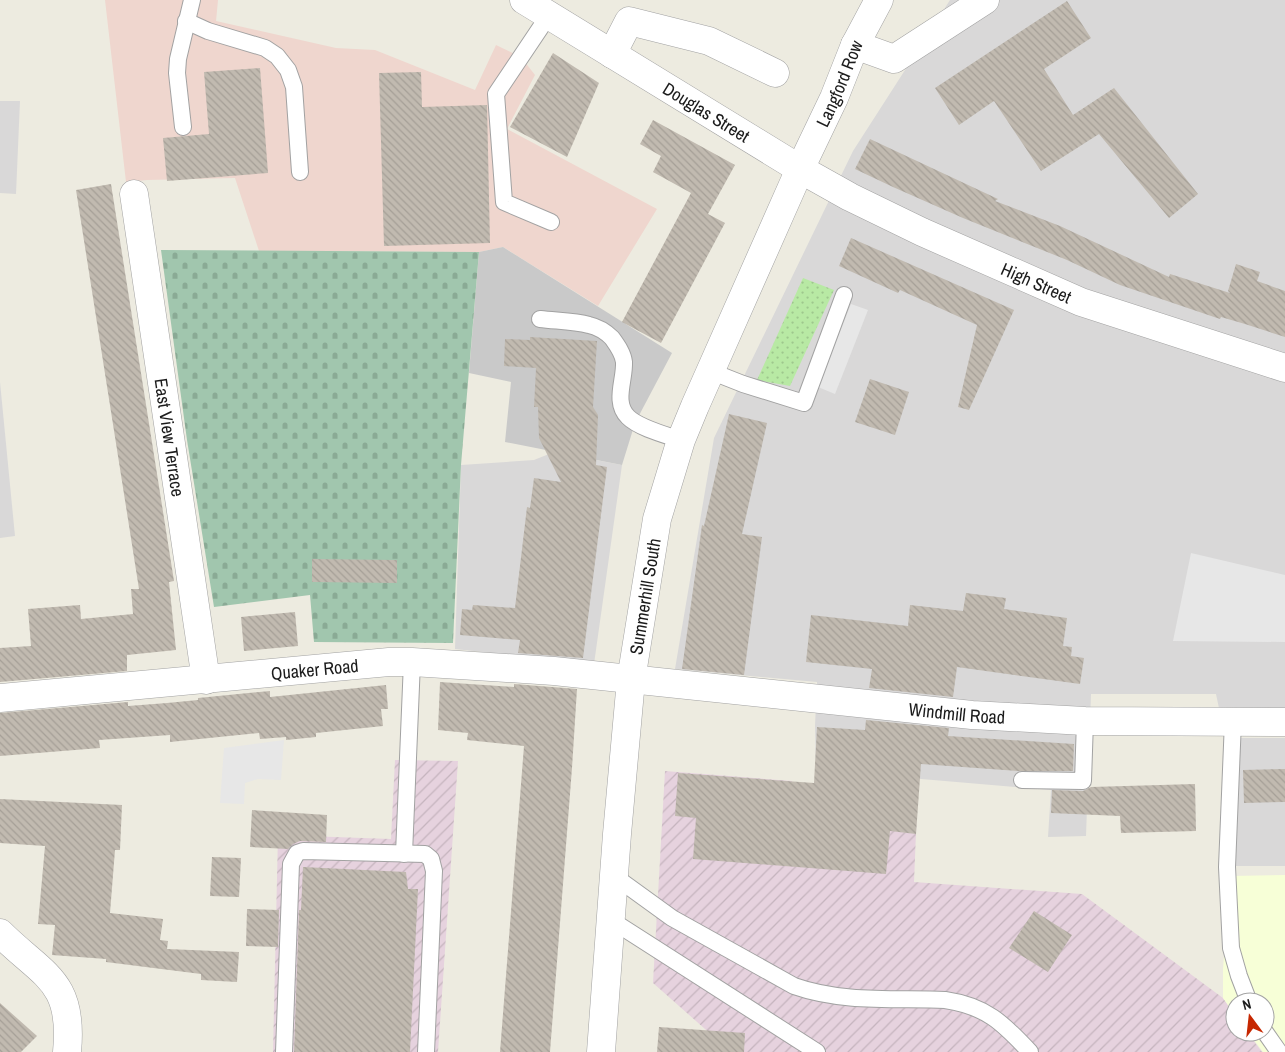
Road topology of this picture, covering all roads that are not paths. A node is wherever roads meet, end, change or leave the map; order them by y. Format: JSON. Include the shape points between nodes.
{"nodes":[{"id":1,"x":192,"y":0,"type":"edge"},
{"id":2,"x":524,"y":0,"type":"edge"},
{"id":3,"x":880,"y":0,"type":"edge"},
{"id":4,"x":985,"y":0,"type":"edge"},
{"id":5,"x":549,"y":15,"type":"junction"},
{"id":6,"x":186,"y":21,"type":"junction"},
{"id":7,"x":856,"y":46,"type":"junction"},
{"id":8,"x":612,"y":54,"type":"junction"},
{"id":9,"x":774,"y":73,"type":"dead end"},
{"id":10,"x":183,"y":128,"type":"dead end"},
{"id":11,"x":800,"y":169,"type":"junction"},
{"id":12,"x":300,"y":172,"type":"dead end"},
{"id":13,"x":134,"y":194,"type":"dead end"},
{"id":14,"x":551,"y":222,"type":"dead end"},
{"id":15,"x":844,"y":295,"type":"dead end"},
{"id":16,"x":540,"y":319,"type":"dead end"},
{"id":17,"x":1285,"y":368,"type":"edge"},
{"id":18,"x":710,"y":371,"type":"junction"},
{"id":19,"x":681,"y":440,"type":"junction"},
{"id":20,"x":412,"y":662,"type":"junction"},
{"id":21,"x":206,"y":680,"type":"junction"},
{"id":22,"x":631,"y":680,"type":"junction"},
{"id":23,"x":0,"y":698,"type":"edge"},
{"id":24,"x":1085,"y":721,"type":"junction"},
{"id":25,"x":1232,"y":721,"type":"junction"},
{"id":26,"x":1285,"y":722,"type":"edge"},
{"id":27,"x":1022,"y":780,"type":"dead end"},
{"id":28,"x":404,"y":854,"type":"junction"},
{"id":29,"x":614,"y":876,"type":"junction"},
{"id":30,"x":611,"y":920,"type":"junction"},
{"id":31,"x":0,"y":933,"type":"edge"},
{"id":32,"x":1245,"y":992,"type":"edge"},
{"id":33,"x":66,"y":1052,"type":"edge"},
{"id":34,"x":284,"y":1052,"type":"edge"},
{"id":35,"x":426,"y":1052,"type":"edge"},
{"id":36,"x":601,"y":1052,"type":"edge"},
{"id":37,"x":816,"y":1052,"type":"edge"},
{"id":38,"x":1030,"y":1052,"type":"edge"}],
"edges":[{"from":1,"to":6,"type":"lane"},
{"from":2,"to":5,"type":"street","name":"Douglas Street"},
{"from":3,"to":7,"type":"street","name":"Langford Row"},
{"from":4,"to":7,"type":"street","via":[[894,59]]},
{"from":5,"to":8,"type":"street","name":"Douglas Street"},
{"from":5,"to":14,"type":"lane","via":[[496,94],[504,202]]},
{"from":6,"to":10,"type":"lane","via":[[177,73]]},
{"from":6,"to":12,"type":"lane","via":[[264,48],[277,56],[288,70],[294,87]]},
{"from":7,"to":11,"type":"street","name":"Langford Row"},
{"from":8,"to":9,"type":"street","via":[[629,21],[709,41]]},
{"from":8,"to":11,"type":"street","name":"Douglas Street"},
{"from":11,"to":17,"type":"street","name":"High Street","via":[[922,232],[1081,302]]},
{"from":11,"to":18,"type":"street","name":"Summerhill South"},
{"from":13,"to":21,"type":"street","name":"East View Terrace"},
{"from":15,"to":18,"type":"lane","via":[[804,403]]},
{"from":16,"to":19,"type":"lane","via":[[590,325],[606,332],[622,353],[620,401],[627,416],[635,423]]},
{"from":18,"to":19,"type":"street","name":"Summerhill South"},
{"from":19,"to":22,"type":"street","name":"Summerhill South","via":[[657,519]]},
{"from":20,"to":21,"type":"street","name":"Quaker Road"},
{"from":20,"to":22,"type":"street","name":"Quaker Road","via":[[518,668]]},
{"from":20,"to":28,"type":"lane"},
{"from":21,"to":23,"type":"street","name":"Quaker Road"},
{"from":22,"to":24,"type":"street","name":"Windmill Road","via":[[972,715]]},
{"from":22,"to":29,"type":"street","name":"Summerhill South"},
{"from":24,"to":25,"type":"street","name":"Windmill Road"},
{"from":24,"to":27,"type":"lane","via":[[1083,781]]},
{"from":25,"to":26,"type":"street","name":"Windmill Road"},
{"from":25,"to":32,"type":"lane","via":[[1227,867],[1231,948]]},
{"from":28,"to":34,"type":"lane","via":[[303,851],[294,858],[291,864]]},
{"from":28,"to":35,"type":"lane","via":[[425,854],[431,859],[434,871]]},
{"from":29,"to":30,"type":"street","name":"Summerhill South"},
{"from":29,"to":38,"type":"lane","via":[[672,918],[794,986],[815,994],[837,997],[962,1002],[1000,1021]]},
{"from":30,"to":36,"type":"street","name":"Summerhill South"},
{"from":30,"to":37,"type":"lane"},
{"from":31,"to":33,"type":"street","via":[[56,985],[67,1018]]}]}
